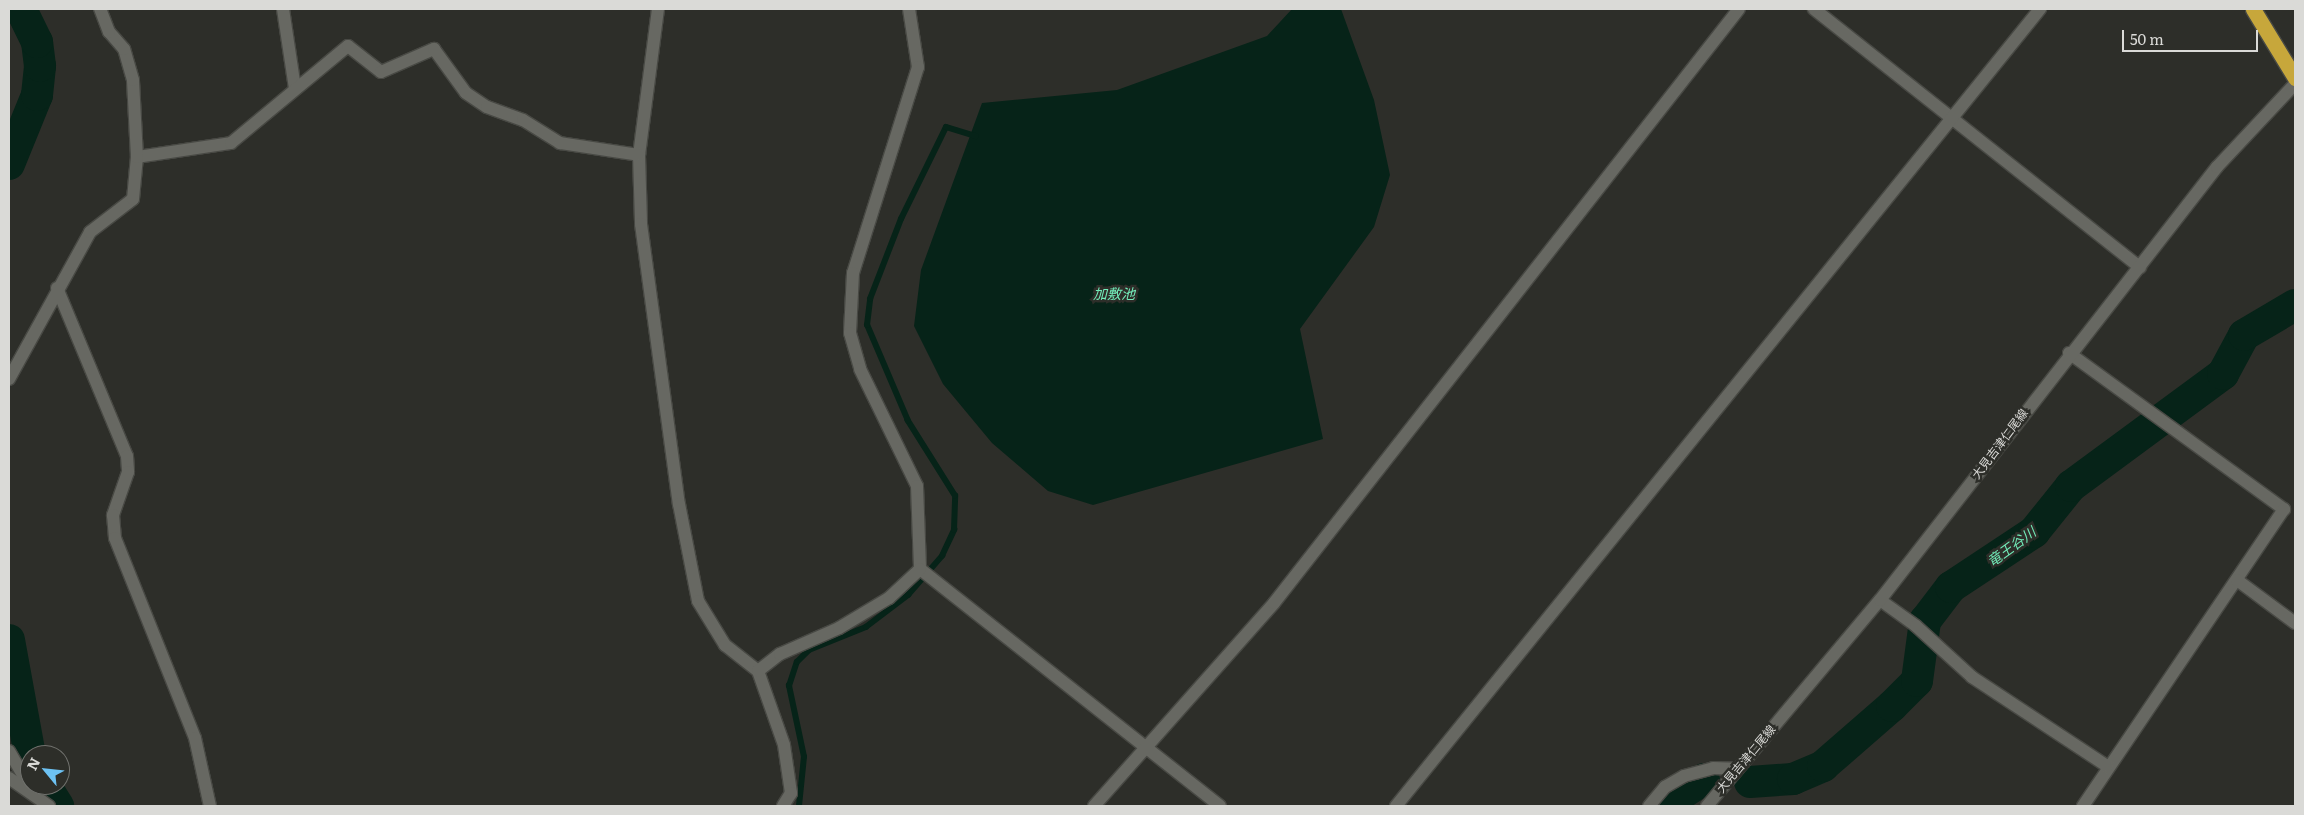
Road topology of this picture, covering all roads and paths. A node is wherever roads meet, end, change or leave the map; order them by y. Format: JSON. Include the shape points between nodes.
{"nodes":[{"id":1,"x":100,"y":9,"type":"edge"},
{"id":2,"x":658,"y":9,"type":"edge"},
{"id":3,"x":909,"y":9,"type":"edge"},
{"id":4,"x":1739,"y":9,"type":"edge"},
{"id":5,"x":1814,"y":9,"type":"edge"},
{"id":6,"x":2040,"y":9,"type":"edge"},
{"id":7,"x":2253,"y":9,"type":"edge"},
{"id":8,"x":285,"y":10,"type":"edge"},
{"id":9,"x":2295,"y":78,"type":"edge"},
{"id":10,"x":2295,"y":84,"type":"edge"},
{"id":11,"x":295,"y":88,"type":"junction"},
{"id":12,"x":1950,"y":120,"type":"junction"},
{"id":13,"x":639,"y":155,"type":"junction"},
{"id":14,"x":137,"y":157,"type":"junction"},
{"id":15,"x":2140,"y":267,"type":"junction"},
{"id":16,"x":57,"y":288,"type":"junction"},
{"id":17,"x":2069,"y":353,"type":"junction"},
{"id":18,"x":9,"y":378,"type":"edge"},
{"id":19,"x":920,"y":569,"type":"junction"},
{"id":20,"x":2237,"y":580,"type":"junction"},
{"id":21,"x":1880,"y":600,"type":"junction"},
{"id":22,"x":2295,"y":623,"type":"edge"},
{"id":23,"x":758,"y":670,"type":"junction"},
{"id":24,"x":1146,"y":745,"type":"junction"},
{"id":25,"x":9,"y":751,"type":"edge"},
{"id":26,"x":2107,"y":766,"type":"junction"},
{"id":27,"x":1736,"y":769,"type":"junction"},
{"id":28,"x":20,"y":770,"type":"edge"},
{"id":29,"x":9,"y":778,"type":"edge"},
{"id":30,"x":20,"y":785,"type":"edge"},
{"id":31,"x":35,"y":795,"type":"edge"},
{"id":32,"x":49,"y":806,"type":"edge"},
{"id":33,"x":210,"y":806,"type":"edge"},
{"id":34,"x":783,"y":806,"type":"edge"},
{"id":35,"x":1094,"y":806,"type":"edge"},
{"id":36,"x":1220,"y":806,"type":"edge"},
{"id":37,"x":1396,"y":806,"type":"edge"},
{"id":38,"x":1649,"y":806,"type":"edge"},
{"id":39,"x":1707,"y":806,"type":"edge"},
{"id":40,"x":2083,"y":806,"type":"edge"}],
"edges":[{"from":1,"to":14,"type":"street","via":[[109,32],[124,49],[133,80]]},
{"from":2,"to":13,"type":"street"},
{"from":3,"to":19,"type":"street","via":[[918,67],[853,273],[850,333],[860,369],[917,486]]},
{"from":4,"to":24,"type":"street","via":[[1274,602]]},
{"from":5,"to":12,"type":"street"},
{"from":6,"to":12,"type":"street"},
{"from":7,"to":9,"type":"highway"},
{"from":8,"to":11,"type":"street"},
{"from":10,"to":15,"type":"street","name":"大見吉津仁尾線","via":[[2217,167]]},
{"from":11,"to":13,"type":"street","via":[[348,46],[381,72],[434,50],[466,93],[487,107],[523,120],[560,143]]},
{"from":11,"to":14,"type":"street","via":[[231,143]]},
{"from":12,"to":15,"type":"street"},
{"from":12,"to":37,"type":"street"},
{"from":13,"to":23,"type":"street","via":[[649,293],[679,504],[698,601],[725,644]]},
{"from":14,"to":16,"type":"street","via":[[133,199],[90,232]]},
{"from":15,"to":17,"type":"street","name":"大見吉津仁尾線"},
{"from":16,"to":18,"type":"street"},
{"from":16,"to":33,"type":"street","via":[[127,456],[128,472],[113,515],[115,538],[195,738]]},
{"from":17,"to":20,"type":"street","via":[[2284,509]]},
{"from":17,"to":21,"type":"street","name":"大見吉津仁尾線"},
{"from":19,"to":23,"type":"street","via":[[889,598]]},
{"from":19,"to":24,"type":"street"},
{"from":20,"to":22,"type":"street"},
{"from":20,"to":26,"type":"street"},
{"from":21,"to":26,"type":"street","via":[[1916,626],[1972,677]]},
{"from":21,"to":27,"type":"street","name":"大見吉津仁尾線"},
{"from":23,"to":34,"type":"street","via":[[784,745],[791,793]]},
{"from":24,"to":35,"type":"street"},
{"from":24,"to":36,"type":"street"},
{"from":25,"to":28,"type":"street"},
{"from":26,"to":40,"type":"street"},
{"from":27,"to":38,"type":"street","via":[[1713,768],[1684,776],[1665,787]]},
{"from":27,"to":39,"type":"street","name":"大見吉津仁尾線"},
{"from":29,"to":30,"type":"street"},
{"from":31,"to":32,"type":"street"}]}
